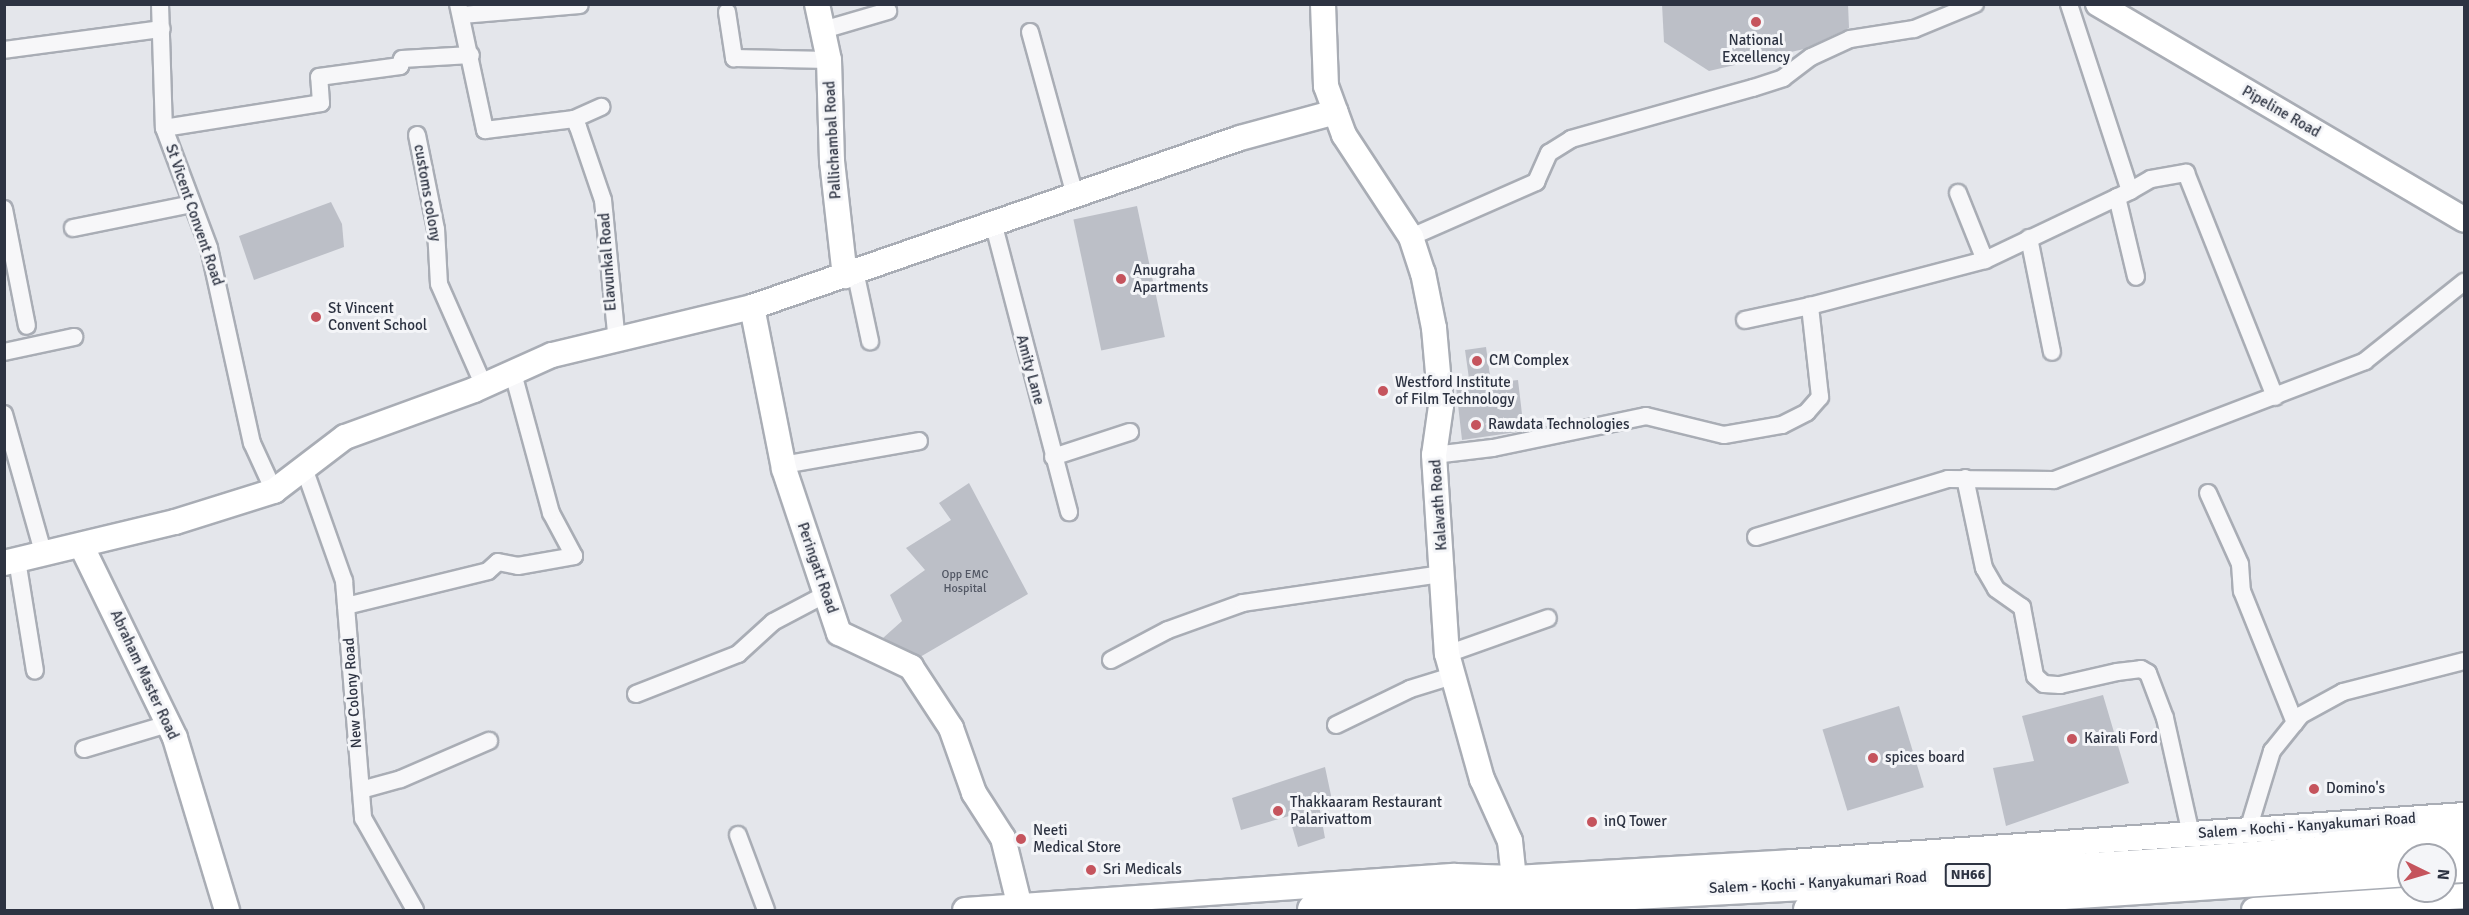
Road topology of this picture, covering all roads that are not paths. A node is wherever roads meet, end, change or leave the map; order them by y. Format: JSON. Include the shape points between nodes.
{"nodes":[{"id":1,"x":160,"y":4,"type":"edge"},
{"id":2,"x":818,"y":4,"type":"edge"},
{"id":3,"x":1323,"y":4,"type":"edge"},
{"id":4,"x":1975,"y":4,"type":"edge"},
{"id":5,"x":2069,"y":4,"type":"edge"},
{"id":6,"x":2098,"y":4,"type":"edge"},
{"id":7,"x":580,"y":5,"type":"edge"},
{"id":8,"x":460,"y":10,"type":"edge"},
{"id":9,"x":888,"y":11,"type":"dead end"},
{"id":10,"x":727,"y":12,"type":"dead end"},
{"id":11,"x":162,"y":29,"type":"junction"},
{"id":12,"x":823,"y":30,"type":"junction"},
{"id":13,"x":1030,"y":32,"type":"dead end"},
{"id":14,"x":4,"y":50,"type":"edge"},
{"id":15,"x":471,"y":55,"type":"junction"},
{"id":16,"x":829,"y":60,"type":"junction"},
{"id":17,"x":601,"y":108,"type":"dead end"},
{"id":18,"x":1336,"y":112,"type":"junction"},
{"id":19,"x":574,"y":119,"type":"junction"},
{"id":20,"x":164,"y":128,"type":"junction"},
{"id":21,"x":417,"y":135,"type":"dead end"},
{"id":22,"x":1958,"y":193,"type":"dead end"},
{"id":23,"x":2123,"y":194,"type":"junction"},
{"id":24,"x":1076,"y":195,"type":"junction"},
{"id":25,"x":192,"y":204,"type":"junction"},
{"id":26,"x":4,"y":209,"type":"edge"},
{"id":27,"x":2464,"y":220,"type":"edge"},
{"id":28,"x":994,"y":226,"type":"junction"},
{"id":29,"x":74,"y":228,"type":"dead end"},
{"id":30,"x":1411,"y":237,"type":"junction"},
{"id":31,"x":2030,"y":238,"type":"junction"},
{"id":32,"x":1985,"y":260,"type":"junction"},
{"id":33,"x":850,"y":273,"type":"junction"},
{"id":34,"x":2136,"y":277,"type":"dead end"},
{"id":35,"x":2464,"y":282,"type":"edge"},
{"id":36,"x":1810,"y":306,"type":"junction"},
{"id":37,"x":752,"y":307,"type":"junction"},
{"id":38,"x":1745,"y":320,"type":"dead end"},
{"id":39,"x":27,"y":326,"type":"dead end"},
{"id":40,"x":74,"y":337,"type":"dead end"},
{"id":41,"x":870,"y":341,"type":"dead end"},
{"id":42,"x":617,"y":342,"type":"junction"},
{"id":43,"x":4,"y":351,"type":"edge"},
{"id":44,"x":2052,"y":352,"type":"dead end"},
{"id":45,"x":513,"y":373,"type":"junction"},
{"id":46,"x":484,"y":386,"type":"junction"},
{"id":47,"x":2275,"y":397,"type":"junction"},
{"id":48,"x":4,"y":414,"type":"edge"},
{"id":49,"x":1130,"y":432,"type":"dead end"},
{"id":50,"x":919,"y":441,"type":"dead end"},
{"id":51,"x":1434,"y":455,"type":"junction"},
{"id":52,"x":1053,"y":457,"type":"junction"},
{"id":53,"x":783,"y":465,"type":"junction"},
{"id":54,"x":304,"y":468,"type":"junction"},
{"id":55,"x":1965,"y":478,"type":"junction"},
{"id":56,"x":274,"y":491,"type":"junction"},
{"id":57,"x":2208,"y":492,"type":"dead end"},
{"id":58,"x":1069,"y":512,"type":"dead end"},
{"id":59,"x":1756,"y":537,"type":"dead end"},
{"id":60,"x":82,"y":547,"type":"junction"},
{"id":61,"x":44,"y":555,"type":"junction"},
{"id":62,"x":11,"y":562,"type":"edge"},
{"id":63,"x":1443,"y":574,"type":"junction"},
{"id":64,"x":826,"y":594,"type":"junction"},
{"id":65,"x":346,"y":606,"type":"junction"},
{"id":66,"x":1548,"y":618,"type":"dead end"},
{"id":67,"x":1111,"y":660,"type":"dead end"},
{"id":68,"x":2464,"y":661,"type":"edge"},
{"id":69,"x":1450,"y":665,"type":"junction"},
{"id":70,"x":35,"y":671,"type":"dead end"},
{"id":71,"x":636,"y":694,"type":"dead end"},
{"id":72,"x":2295,"y":723,"type":"junction"},
{"id":73,"x":168,"y":724,"type":"junction"},
{"id":74,"x":1336,"y":725,"type":"dead end"},
{"id":75,"x":489,"y":741,"type":"dead end"},
{"id":76,"x":84,"y":750,"type":"dead end"},
{"id":77,"x":361,"y":790,"type":"junction"},
{"id":78,"x":2464,"y":815,"type":"edge"},
{"id":79,"x":2248,"y":830,"type":"junction"},
{"id":80,"x":2192,"y":834,"type":"junction"},
{"id":81,"x":738,"y":835,"type":"dead end"},
{"id":82,"x":2464,"y":842,"type":"edge"},
{"id":83,"x":2397,"y":871,"type":"edge"},
{"id":84,"x":1791,"y":873,"type":"junction"},
{"id":85,"x":1514,"y":878,"type":"junction"},
{"id":86,"x":2464,"y":896,"type":"edge"},
{"id":87,"x":1020,"y":907,"type":"junction"},
{"id":88,"x":227,"y":910,"type":"edge"},
{"id":89,"x":415,"y":910,"type":"edge"},
{"id":90,"x":766,"y":910,"type":"edge"},
{"id":91,"x":964,"y":910,"type":"edge"},
{"id":92,"x":1314,"y":910,"type":"edge"},
{"id":93,"x":1810,"y":910,"type":"edge"},
{"id":94,"x":2259,"y":910,"type":"edge"}],
"edges":[{"from":1,"to":11,"type":"street","name":"St Vicent Convent Road"},
{"from":2,"to":12,"type":"street","name":"Pallichambal Road"},
{"from":3,"to":18,"type":"street","name":"Kalavath Road","via":[[1326,86]]},
{"from":4,"to":30,"type":"street","via":[[1914,29],[1850,39],[1763,85],[1571,139],[1549,153],[1536,182]]},
{"from":5,"to":23,"type":"street"},
{"from":6,"to":27,"type":"street","name":"Pipeline Road"},
{"from":7,"to":8,"type":"street"},
{"from":8,"to":15,"type":"street"},
{"from":9,"to":12,"type":"street"},
{"from":10,"to":16,"type":"street","via":[[734,58]]},
{"from":11,"to":14,"type":"street"},
{"from":11,"to":20,"type":"street","name":"St Vicent Convent Road"},
{"from":12,"to":16,"type":"street","name":"Pallichambal Road"},
{"from":13,"to":24,"type":"street"},
{"from":15,"to":19,"type":"street","via":[[472,84],[485,130]]},
{"from":15,"to":20,"type":"street","via":[[402,59],[400,66],[319,77],[321,103]]},
{"from":16,"to":33,"type":"street","name":"Pallichambal Road","via":[[832,161]]},
{"from":17,"to":19,"type":"street"},
{"from":18,"to":24,"type":"street","via":[[1240,138]]},
{"from":18,"to":30,"type":"street","name":"Kalavath Road","via":[[1344,135]]},
{"from":19,"to":42,"type":"street","name":"Elavunkal Road","via":[[603,201]]},
{"from":20,"to":25,"type":"street","name":"St Vicent Convent Road"},
{"from":21,"to":46,"type":"street","name":"customs colony","via":[[436,229],[439,284]]},
{"from":22,"to":32,"type":"street"},
{"from":23,"to":31,"type":"street"},
{"from":23,"to":34,"type":"street"},
{"from":23,"to":47,"type":"street","via":[[2151,179],[2186,172]]},
{"from":24,"to":28,"type":"street"},
{"from":25,"to":29,"type":"street"},
{"from":25,"to":56,"type":"street","name":"St Vicent Convent Road","via":[[222,294],[233,370],[252,442]]},
{"from":26,"to":39,"type":"street"},
{"from":28,"to":33,"type":"street"},
{"from":28,"to":52,"type":"street","name":"Amity Lane"},
{"from":30,"to":51,"type":"street","name":"Kalavath Road","via":[[1434,328],[1441,406]]},
{"from":31,"to":32,"type":"street"},
{"from":31,"to":44,"type":"street"},
{"from":32,"to":36,"type":"street"},
{"from":33,"to":37,"type":"street"},
{"from":33,"to":41,"type":"street"},
{"from":35,"to":47,"type":"street","via":[[2366,362]]},
{"from":36,"to":38,"type":"street"},
{"from":36,"to":51,"type":"street","via":[[1820,397],[1807,412],[1782,425],[1724,435],[1646,416],[1492,448]]},
{"from":37,"to":42,"type":"street"},
{"from":37,"to":53,"type":"street","name":"Peringatt Road"},
{"from":40,"to":43,"type":"street"},
{"from":42,"to":45,"type":"street","via":[[552,355]]},
{"from":45,"to":46,"type":"street"},
{"from":45,"to":65,"type":"street","via":[[551,513],[574,556],[518,566],[498,562],[488,571]]},
{"from":46,"to":54,"type":"street","via":[[345,437]]},
{"from":47,"to":55,"type":"street","via":[[2054,480],[2029,483]]},
{"from":48,"to":61,"type":"street"},
{"from":49,"to":52,"type":"street"},
{"from":50,"to":53,"type":"street"},
{"from":51,"to":63,"type":"street","name":"Kalavath Road"},
{"from":52,"to":58,"type":"street","name":"Amity Lane"},
{"from":53,"to":64,"type":"street","name":"Peringatt Road"},
{"from":54,"to":56,"type":"street"},
{"from":54,"to":65,"type":"street","name":"New Colony Road","via":[[344,581]]},
{"from":55,"to":59,"type":"street"},
{"from":55,"to":80,"type":"street","via":[[1984,567],[1996,589],[2022,608],[2035,676],[2044,684],[2060,685],[2140,669],[2148,674],[2165,718]]},
{"from":56,"to":60,"type":"street"},
{"from":57,"to":72,"type":"street","via":[[2240,564],[2242,591]]},
{"from":60,"to":61,"type":"street"},
{"from":60,"to":73,"type":"street","name":"Abraham Master Road"},
{"from":61,"to":62,"type":"street"},
{"from":62,"to":70,"type":"street"},
{"from":63,"to":67,"type":"street","via":[[1243,603],[1168,630]]},
{"from":63,"to":69,"type":"street","name":"Kalavath Road"},
{"from":64,"to":71,"type":"street","via":[[773,621],[738,654]]},
{"from":64,"to":87,"type":"street","name":"Peringatt Road","via":[[839,633],[911,667],[951,728],[974,793],[1003,837]]},
{"from":65,"to":77,"type":"street","name":"New Colony Road"},
{"from":66,"to":69,"type":"street"},
{"from":68,"to":72,"type":"street","via":[[2343,692]]},
{"from":69,"to":74,"type":"street"},
{"from":69,"to":85,"type":"street","name":"Kalavath Road","via":[[1482,779],[1510,840]]},
{"from":72,"to":79,"type":"street","via":[[2272,751]]},
{"from":73,"to":76,"type":"street"},
{"from":73,"to":88,"type":"street","name":"Abraham Master Road"},
{"from":75,"to":77,"type":"street","via":[[401,779]]},
{"from":77,"to":89,"type":"street","name":"New Colony Road","via":[[363,819]]},
{"from":78,"to":79,"type":"street","name":"Salem - Kochi - Kanyakumari Road"},
{"from":79,"to":80,"type":"street","name":"Salem - Kochi - Kanyakumari Road"},
{"from":80,"to":84,"type":"street","name":"Salem - Kochi - Kanyakumari Road"},
{"from":81,"to":90,"type":"street"},
{"from":82,"to":84,"type":"highway","name":"Salem - Kochi - Kanyakumari Road","number":"NH66","via":[[2144,866]]},
{"from":83,"to":93,"type":"highway","name":"Salem - Kochi - Kanyakumari Road","number":"NH66"},
{"from":84,"to":85,"type":"street"},
{"from":84,"to":92,"type":"highway","name":"Salem - Kochi - Kanyakumari Road","number":"NH66"},
{"from":85,"to":87,"type":"street","via":[[1455,876]]},
{"from":86,"to":94,"type":"street"},
{"from":87,"to":91,"type":"street"}]}
